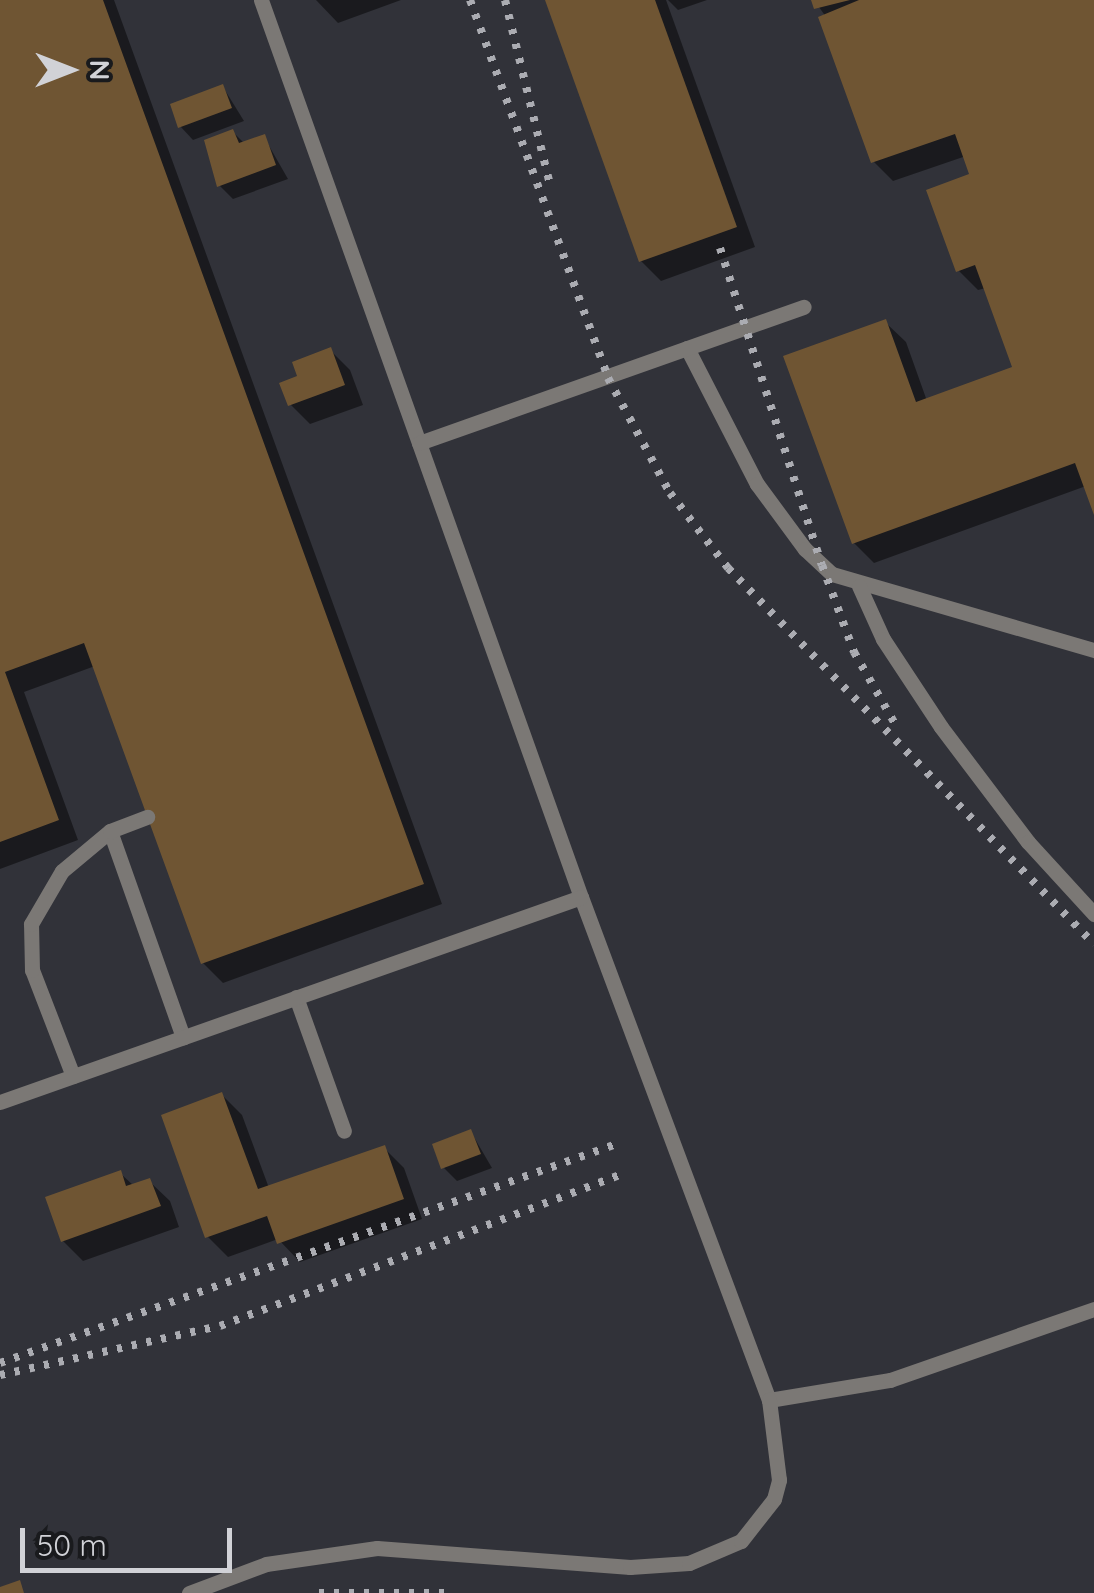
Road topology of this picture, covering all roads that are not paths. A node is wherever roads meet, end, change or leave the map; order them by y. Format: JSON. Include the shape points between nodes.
{"nodes":[{"id":1,"x":261,"y":0,"type":"edge"},
{"id":2,"x":804,"y":307,"type":"dead end"},
{"id":3,"x":688,"y":348,"type":"junction"},
{"id":4,"x":419,"y":443,"type":"junction"},
{"id":5,"x":859,"y":586,"type":"junction"},
{"id":6,"x":1094,"y":650,"type":"edge"},
{"id":7,"x":147,"y":817,"type":"dead end"},
{"id":8,"x":110,"y":831,"type":"junction"},
{"id":9,"x":580,"y":896,"type":"junction"},
{"id":10,"x":1094,"y":914,"type":"edge"},
{"id":11,"x":296,"y":997,"type":"junction"},
{"id":12,"x":183,"y":1036,"type":"junction"},
{"id":13,"x":73,"y":1076,"type":"junction"},
{"id":14,"x":0,"y":1102,"type":"edge"},
{"id":15,"x":344,"y":1131,"type":"dead end"},
{"id":16,"x":1094,"y":1309,"type":"edge"},
{"id":17,"x":769,"y":1400,"type":"junction"},
{"id":18,"x":189,"y":1593,"type":"edge"}],
"edges":[{"from":1,"to":4,"type":"lane"},
{"from":2,"to":3,"type":"lane"},
{"from":3,"to":4,"type":"lane"},
{"from":3,"to":5,"type":"lane","via":[[784,524],[832,574]]},
{"from":4,"to":9,"type":"lane"},
{"from":5,"to":6,"type":"lane"},
{"from":5,"to":10,"type":"lane","via":[[883,639],[941,727],[1028,842]]},
{"from":7,"to":8,"type":"lane"},
{"from":8,"to":12,"type":"lane"},
{"from":8,"to":13,"type":"lane","via":[[47,889],[28,944]]},
{"from":9,"to":11,"type":"lane"},
{"from":9,"to":17,"type":"lane"},
{"from":11,"to":12,"type":"lane"},
{"from":11,"to":15,"type":"lane"},
{"from":12,"to":13,"type":"lane"},
{"from":13,"to":14,"type":"lane"},
{"from":16,"to":17,"type":"lane","via":[[890,1380]]},
{"from":17,"to":18,"type":"lane","via":[[779,1480],[774,1498],[741,1540],[689,1564],[630,1567],[377,1548],[266,1564]]}]}
